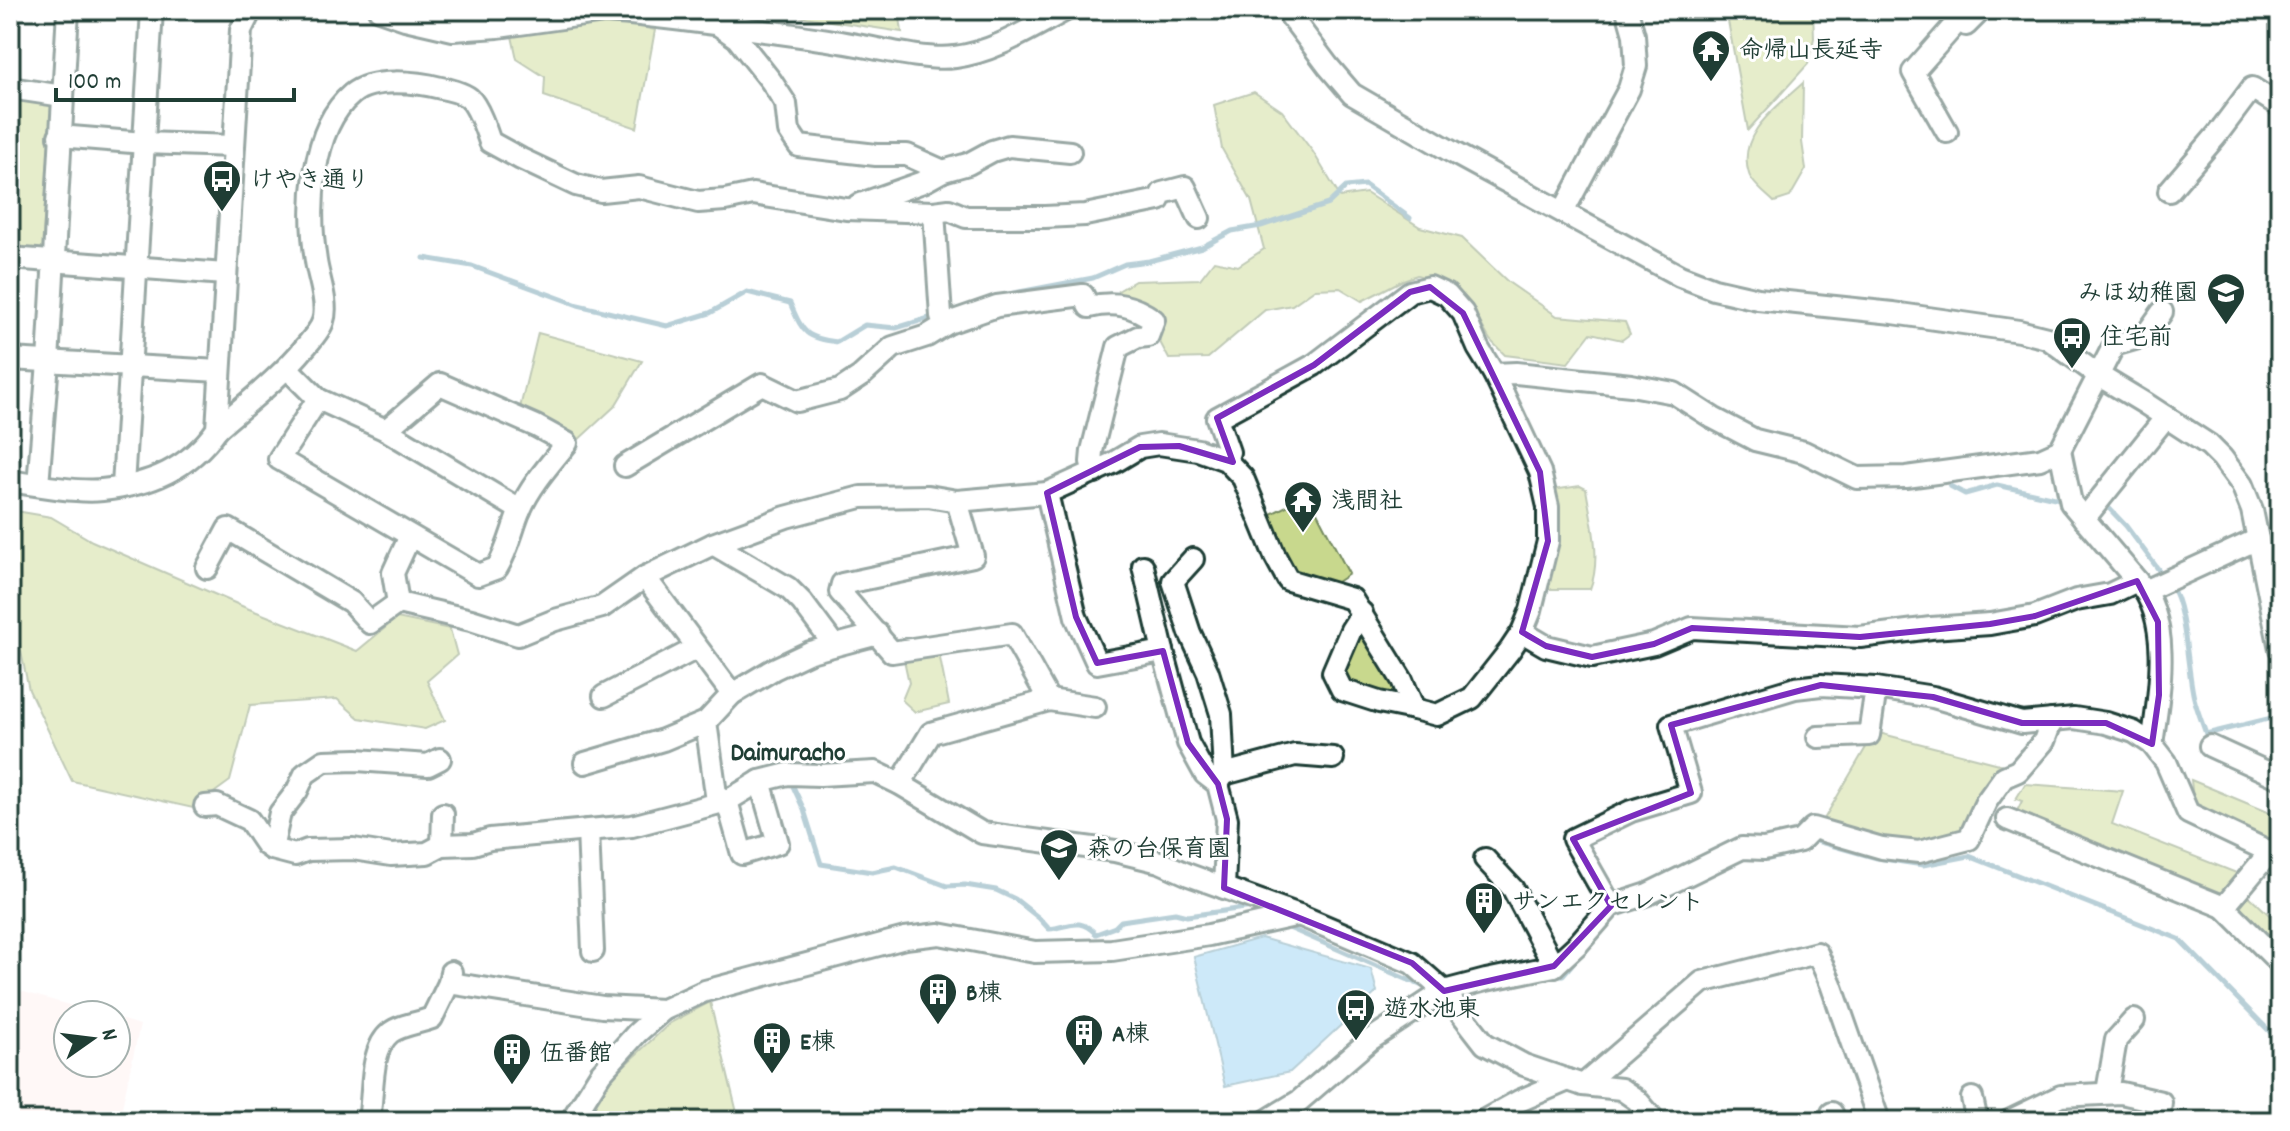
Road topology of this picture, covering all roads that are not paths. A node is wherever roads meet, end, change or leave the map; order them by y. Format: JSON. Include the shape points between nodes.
{"nodes":[{"id":1,"x":68,"y":10,"type":"edge"},
{"id":2,"x":152,"y":10,"type":"edge"},
{"id":3,"x":251,"y":10,"type":"edge"},
{"id":4,"x":379,"y":10,"type":"edge"},
{"id":5,"x":1066,"y":10,"type":"edge"},
{"id":6,"x":1286,"y":10,"type":"edge"},
{"id":7,"x":1627,"y":10,"type":"edge"},
{"id":8,"x":1981,"y":10,"type":"edge"},
{"id":9,"x":719,"y":25,"type":"junction"},
{"id":10,"x":10,"y":88,"type":"edge"},
{"id":11,"x":63,"y":96,"type":"junction"},
{"id":12,"x":2280,"y":106,"type":"edge"},
{"id":13,"x":1947,"y":132,"type":"dead end"},
{"id":14,"x":59,"y":136,"type":"junction"},
{"id":15,"x":144,"y":143,"type":"junction"},
{"id":16,"x":233,"y":146,"type":"junction"},
{"id":17,"x":1070,"y":152,"type":"dead end"},
{"id":18,"x":943,"y":171,"type":"junction"},
{"id":19,"x":2169,"y":191,"type":"dead end"},
{"id":20,"x":846,"y":209,"type":"junction"},
{"id":21,"x":934,"y":212,"type":"junction"},
{"id":22,"x":1563,"y":212,"type":"junction"},
{"id":23,"x":1199,"y":218,"type":"dead end"},
{"id":24,"x":10,"y":258,"type":"edge"},
{"id":25,"x":53,"y":260,"type":"junction"},
{"id":26,"x":137,"y":269,"type":"junction"},
{"id":27,"x":225,"y":274,"type":"junction"},
{"id":28,"x":2162,"y":312,"type":"dead end"},
{"id":29,"x":948,"y":323,"type":"junction"},
{"id":30,"x":10,"y":359,"type":"edge"},
{"id":31,"x":48,"y":362,"type":"junction"},
{"id":32,"x":131,"y":365,"type":"junction"},
{"id":33,"x":288,"y":369,"type":"junction"},
{"id":34,"x":219,"y":371,"type":"junction"},
{"id":35,"x":1494,"y":374,"type":"junction"},
{"id":36,"x":2098,"y":375,"type":"junction"},
{"id":37,"x":318,"y":399,"type":"junction"},
{"id":38,"x":2166,"y":417,"type":"junction"},
{"id":39,"x":217,"y":429,"type":"junction"},
{"id":40,"x":386,"y":430,"type":"junction"},
{"id":41,"x":2060,"y":450,"type":"junction"},
{"id":42,"x":1226,"y":460,"type":"junction"},
{"id":43,"x":625,"y":466,"type":"dead end"},
{"id":44,"x":1095,"y":472,"type":"junction"},
{"id":45,"x":10,"y":481,"type":"edge"},
{"id":46,"x":38,"y":485,"type":"junction"},
{"id":47,"x":123,"y":486,"type":"junction"},
{"id":48,"x":1047,"y":493,"type":"junction"},
{"id":49,"x":957,"y":501,"type":"junction"},
{"id":50,"x":520,"y":510,"type":"junction"},
{"id":51,"x":2084,"y":519,"type":"junction"},
{"id":52,"x":410,"y":536,"type":"junction"},
{"id":53,"x":2258,"y":539,"type":"junction"},
{"id":54,"x":713,"y":544,"type":"junction"},
{"id":55,"x":1193,"y":559,"type":"dead end"},
{"id":56,"x":1143,"y":566,"type":"dead end"},
{"id":57,"x":207,"y":568,"type":"dead end"},
{"id":58,"x":645,"y":577,"type":"junction"},
{"id":59,"x":2141,"y":586,"type":"junction"},
{"id":60,"x":398,"y":603,"type":"junction"},
{"id":61,"x":1362,"y":613,"type":"junction"},
{"id":62,"x":1522,"y":632,"type":"junction"},
{"id":63,"x":878,"y":634,"type":"junction"},
{"id":64,"x":834,"y":645,"type":"junction"},
{"id":65,"x":697,"y":648,"type":"junction"},
{"id":66,"x":2280,"y":649,"type":"edge"},
{"id":67,"x":1163,"y":651,"type":"junction"},
{"id":68,"x":1876,"y":688,"type":"junction"},
{"id":69,"x":732,"y":694,"type":"junction"},
{"id":70,"x":604,"y":696,"type":"dead end"},
{"id":71,"x":1049,"y":700,"type":"junction"},
{"id":72,"x":1095,"y":707,"type":"dead end"},
{"id":73,"x":1414,"y":709,"type":"junction"},
{"id":74,"x":2052,"y":720,"type":"junction"},
{"id":75,"x":706,"y":722,"type":"junction"},
{"id":76,"x":1818,"y":737,"type":"dead end"},
{"id":77,"x":2152,"y":744,"type":"junction"},
{"id":78,"x":2210,"y":746,"type":"dead end"},
{"id":79,"x":1333,"y":758,"type":"dead end"},
{"id":80,"x":440,"y":759,"type":"dead end"},
{"id":81,"x":585,"y":763,"type":"dead end"},
{"id":82,"x":2280,"y":778,"type":"edge"},
{"id":83,"x":1221,"y":779,"type":"junction"},
{"id":84,"x":760,"y":781,"type":"junction"},
{"id":85,"x":900,"y":784,"type":"junction"},
{"id":86,"x":727,"y":801,"type":"junction"},
{"id":87,"x":205,"y":806,"type":"dead end"},
{"id":88,"x":443,"y":814,"type":"dead end"},
{"id":89,"x":2007,"y":819,"type":"dead end"},
{"id":90,"x":588,"y":830,"type":"junction"},
{"id":91,"x":442,"y":845,"type":"junction"},
{"id":92,"x":272,"y":849,"type":"junction"},
{"id":93,"x":2277,"y":853,"type":"edge"},
{"id":94,"x":1485,"y":859,"type":"dead end"},
{"id":95,"x":1224,"y":888,"type":"junction"},
{"id":96,"x":1611,"y":906,"type":"junction"},
{"id":97,"x":2224,"y":907,"type":"junction"},
{"id":98,"x":1299,"y":915,"type":"junction"},
{"id":99,"x":593,"y":951,"type":"dead end"},
{"id":100,"x":2280,"y":963,"type":"edge"},
{"id":101,"x":1554,"y":966,"type":"junction"},
{"id":102,"x":1444,"y":991,"type":"junction"},
{"id":103,"x":663,"y":1010,"type":"junction"},
{"id":104,"x":2134,"y":1020,"type":"dead end"},
{"id":105,"x":1576,"y":1082,"type":"junction"},
{"id":106,"x":2107,"y":1092,"type":"junction"},
{"id":107,"x":1972,"y":1098,"type":"dead end"},
{"id":108,"x":369,"y":1119,"type":"dead end"},
{"id":109,"x":571,"y":1121,"type":"edge"},
{"id":110,"x":1266,"y":1121,"type":"edge"},
{"id":111,"x":1483,"y":1121,"type":"edge"},
{"id":112,"x":1655,"y":1121,"type":"edge"},
{"id":113,"x":1879,"y":1121,"type":"edge"},
{"id":114,"x":1977,"y":1121,"type":"edge"},
{"id":115,"x":2009,"y":1121,"type":"edge"},
{"id":116,"x":2159,"y":1121,"type":"edge"}],
"edges":[{"from":1,"to":11,"type":"street"},
{"from":2,"to":15,"type":"street"},
{"from":3,"to":16,"type":"street","via":[[241,30]]},
{"from":4,"to":9,"type":"street","via":[[453,30],[605,12]]},
{"from":5,"to":9,"type":"street","via":[[995,46],[950,58]]},
{"from":6,"to":22,"type":"street","via":[[1352,94]]},
{"from":7,"to":22,"type":"street","via":[[1636,66],[1629,89]]},
{"from":8,"to":13,"type":"street","via":[[1966,25],[1959,20],[1913,72]]},
{"from":9,"to":18,"type":"street","via":[[737,38],[771,81],[786,104],[789,131],[799,146],[907,155]]},
{"from":10,"to":11,"type":"street"},
{"from":11,"to":14,"type":"street"},
{"from":12,"to":19,"type":"street","via":[[2252,88]]},
{"from":14,"to":15,"type":"street"},
{"from":14,"to":25,"type":"street"},
{"from":15,"to":16,"type":"street"},
{"from":15,"to":26,"type":"street"},
{"from":16,"to":27,"type":"street"},
{"from":17,"to":18,"type":"street","via":[[1009,146]]},
{"from":18,"to":20,"type":"street"},
{"from":20,"to":21,"type":"street"},
{"from":20,"to":33,"type":"street","via":[[753,194],[698,202],[639,187],[601,191],[576,185],[490,142],[469,98],[409,82],[381,83],[354,92],[334,113],[322,143],[312,224],[324,320]]},
{"from":21,"to":23,"type":"street","via":[[949,210],[966,217],[1085,215],[1159,200],[1162,193],[1185,187]]},
{"from":21,"to":29,"type":"street","via":[[941,316]]},
{"from":22,"to":36,"type":"street","via":[[1714,289],[2019,331],[2047,338]]},
{"from":24,"to":25,"type":"street"},
{"from":25,"to":26,"type":"street"},
{"from":25,"to":31,"type":"street"},
{"from":26,"to":27,"type":"street"},
{"from":26,"to":32,"type":"street"},
{"from":27,"to":34,"type":"street"},
{"from":28,"to":36,"type":"street","via":[[2145,336],[2114,345]]},
{"from":29,"to":43,"type":"street","via":[[893,347],[840,390],[797,401],[762,384]]},
{"from":29,"to":44,"type":"street","via":[[997,306],[1083,295],[1089,307],[1105,303],[1138,308],[1154,320],[1148,336],[1118,347],[1092,451]]},
{"from":30,"to":31,"type":"street"},
{"from":31,"to":32,"type":"street"},
{"from":31,"to":46,"type":"street"},
{"from":32,"to":34,"type":"street"},
{"from":32,"to":47,"type":"street"},
{"from":33,"to":37,"type":"street"},
{"from":33,"to":39,"type":"street"},
{"from":34,"to":39,"type":"street"},
{"from":35,"to":41,"type":"street","via":[[1674,393],[1755,440],[1804,452],[1857,478],[1906,477],[2040,459]]},
{"from":35,"to":42,"type":"street","via":[[1463,313],[1447,295],[1430,287],[1410,292],[1314,365],[1217,418],[1229,452]]},
{"from":35,"to":62,"type":"street","via":[[1540,472],[1548,507],[1548,541]]},
{"from":36,"to":38,"type":"street"},
{"from":36,"to":41,"type":"street"},
{"from":37,"to":40,"type":"street"},
{"from":37,"to":52,"type":"street","via":[[279,459]]},
{"from":38,"to":51,"type":"street"},
{"from":38,"to":53,"type":"street","via":[[2222,458],[2242,485]]},
{"from":39,"to":47,"type":"street","via":[[191,459],[147,481]]},
{"from":40,"to":50,"type":"street"},
{"from":40,"to":50,"type":"street","via":[[440,384],[567,443]]},
{"from":41,"to":51,"type":"street","via":[[2071,503]]},
{"from":42,"to":44,"type":"street","via":[[1159,444],[1140,447]]},
{"from":42,"to":61,"type":"street","via":[[1243,478],[1288,580],[1352,599]]},
{"from":44,"to":48,"type":"street"},
{"from":45,"to":46,"type":"street"},
{"from":46,"to":47,"type":"street","via":[[99,491]]},
{"from":48,"to":49,"type":"street"},
{"from":48,"to":67,"type":"street","via":[[1097,663]]},
{"from":49,"to":54,"type":"street","via":[[861,497]]},
{"from":49,"to":63,"type":"street","via":[[973,556],[842,584],[840,592]]},
{"from":50,"to":52,"type":"street","via":[[497,568],[478,575]]},
{"from":51,"to":59,"type":"street"},
{"from":52,"to":60,"type":"street","via":[[393,573]]},
{"from":53,"to":59,"type":"street"},
{"from":53,"to":66,"type":"street"},
{"from":54,"to":58,"type":"street"},
{"from":54,"to":64,"type":"street","via":[[788,588]]},
{"from":55,"to":83,"type":"street","via":[[1173,581],[1221,714]]},
{"from":56,"to":67,"type":"street"},
{"from":57,"to":60,"type":"street","via":[[228,529],[351,602],[370,623]]},
{"from":58,"to":60,"type":"street","via":[[602,607],[518,635]]},
{"from":58,"to":65,"type":"street"},
{"from":59,"to":62,"type":"street","via":[[1990,624],[1860,637],[1692,628],[1654,644],[1592,657],[1546,646]]},
{"from":59,"to":77,"type":"street","via":[[2152,602],[2160,644]]},
{"from":61,"to":73,"type":"street"},
{"from":61,"to":73,"type":"street","via":[[1333,672],[1342,690]]},
{"from":62,"to":73,"type":"street","via":[[1472,698],[1437,715]]},
{"from":63,"to":64,"type":"street"},
{"from":63,"to":71,"type":"street","via":[[892,652],[1012,634]]},
{"from":64,"to":69,"type":"street","via":[[810,652]]},
{"from":65,"to":69,"type":"street"},
{"from":65,"to":70,"type":"street"},
{"from":67,"to":83,"type":"street","via":[[1188,743],[1205,774]]},
{"from":68,"to":74,"type":"street","via":[[1933,697],[2022,723]]},
{"from":68,"to":76,"type":"street","via":[[1869,735]]},
{"from":68,"to":96,"type":"street","via":[[1795,688],[1671,725],[1691,793],[1631,811],[1573,839]]},
{"from":69,"to":75,"type":"street"},
{"from":71,"to":72,"type":"street"},
{"from":71,"to":85,"type":"street","via":[[931,733]]},
{"from":74,"to":77,"type":"street","via":[[2106,723]]},
{"from":74,"to":96,"type":"street","via":[[2044,741],[2018,771],[2004,777],[1986,802],[1969,839],[1919,852],[1882,848],[1813,828],[1800,841],[1742,848],[1648,894]]},
{"from":75,"to":81,"type":"street"},
{"from":75,"to":86,"type":"street","via":[[716,794]]},
{"from":77,"to":93,"type":"street","via":[[2166,762],[2188,813]]},
{"from":78,"to":82,"type":"street"},
{"from":79,"to":83,"type":"street","via":[[1295,755]]},
{"from":80,"to":92,"type":"street","via":[[428,765],[324,761],[305,774],[280,813]]},
{"from":83,"to":95,"type":"street","via":[[1227,819]]},
{"from":84,"to":85,"type":"street","via":[[788,774],[875,772]]},
{"from":84,"to":86,"type":"street"},
{"from":84,"to":86,"type":"street","via":[[778,843],[742,854]]},
{"from":85,"to":95,"type":"street","via":[[982,833],[1115,851],[1160,862]]},
{"from":86,"to":90,"type":"street","via":[[632,826]]},
{"from":87,"to":92,"type":"street","via":[[217,805],[249,820]]},
{"from":88,"to":91,"type":"street"},
{"from":89,"to":97,"type":"street"},
{"from":90,"to":91,"type":"street"},
{"from":90,"to":99,"type":"street"},
{"from":91,"to":92,"type":"street","via":[[427,853],[391,855],[353,849],[295,855]]},
{"from":93,"to":97,"type":"street"},
{"from":94,"to":101,"type":"street","via":[[1513,889]]},
{"from":95,"to":98,"type":"street"},
{"from":96,"to":101,"type":"street"},
{"from":97,"to":100,"type":"street"},
{"from":98,"to":102,"type":"street","via":[[1412,963]]},
{"from":98,"to":103,"type":"street","via":[[1112,950],[1035,952],[939,934],[905,938],[705,991]]},
{"from":101,"to":102,"type":"street"},
{"from":102,"to":105,"type":"street","via":[[1485,1044],[1524,1065]]},
{"from":102,"to":110,"type":"street","via":[[1370,1040],[1299,1101]]},
{"from":103,"to":108,"type":"street","via":[[602,1007],[450,977],[432,1018],[392,1031],[380,1043]]},
{"from":103,"to":109,"type":"street","via":[[601,1073]]},
{"from":104,"to":106,"type":"street","via":[[2116,1040]]},
{"from":105,"to":111,"type":"street","via":[[1519,1101]]},
{"from":105,"to":112,"type":"street","via":[[1621,1089]]},
{"from":105,"to":113,"type":"street","via":[[1702,982],[1817,953]]},
{"from":106,"to":115,"type":"street","via":[[2061,1096]]},
{"from":106,"to":116,"type":"street","via":[[2161,1102]]},
{"from":107,"to":114,"type":"street"}]}
